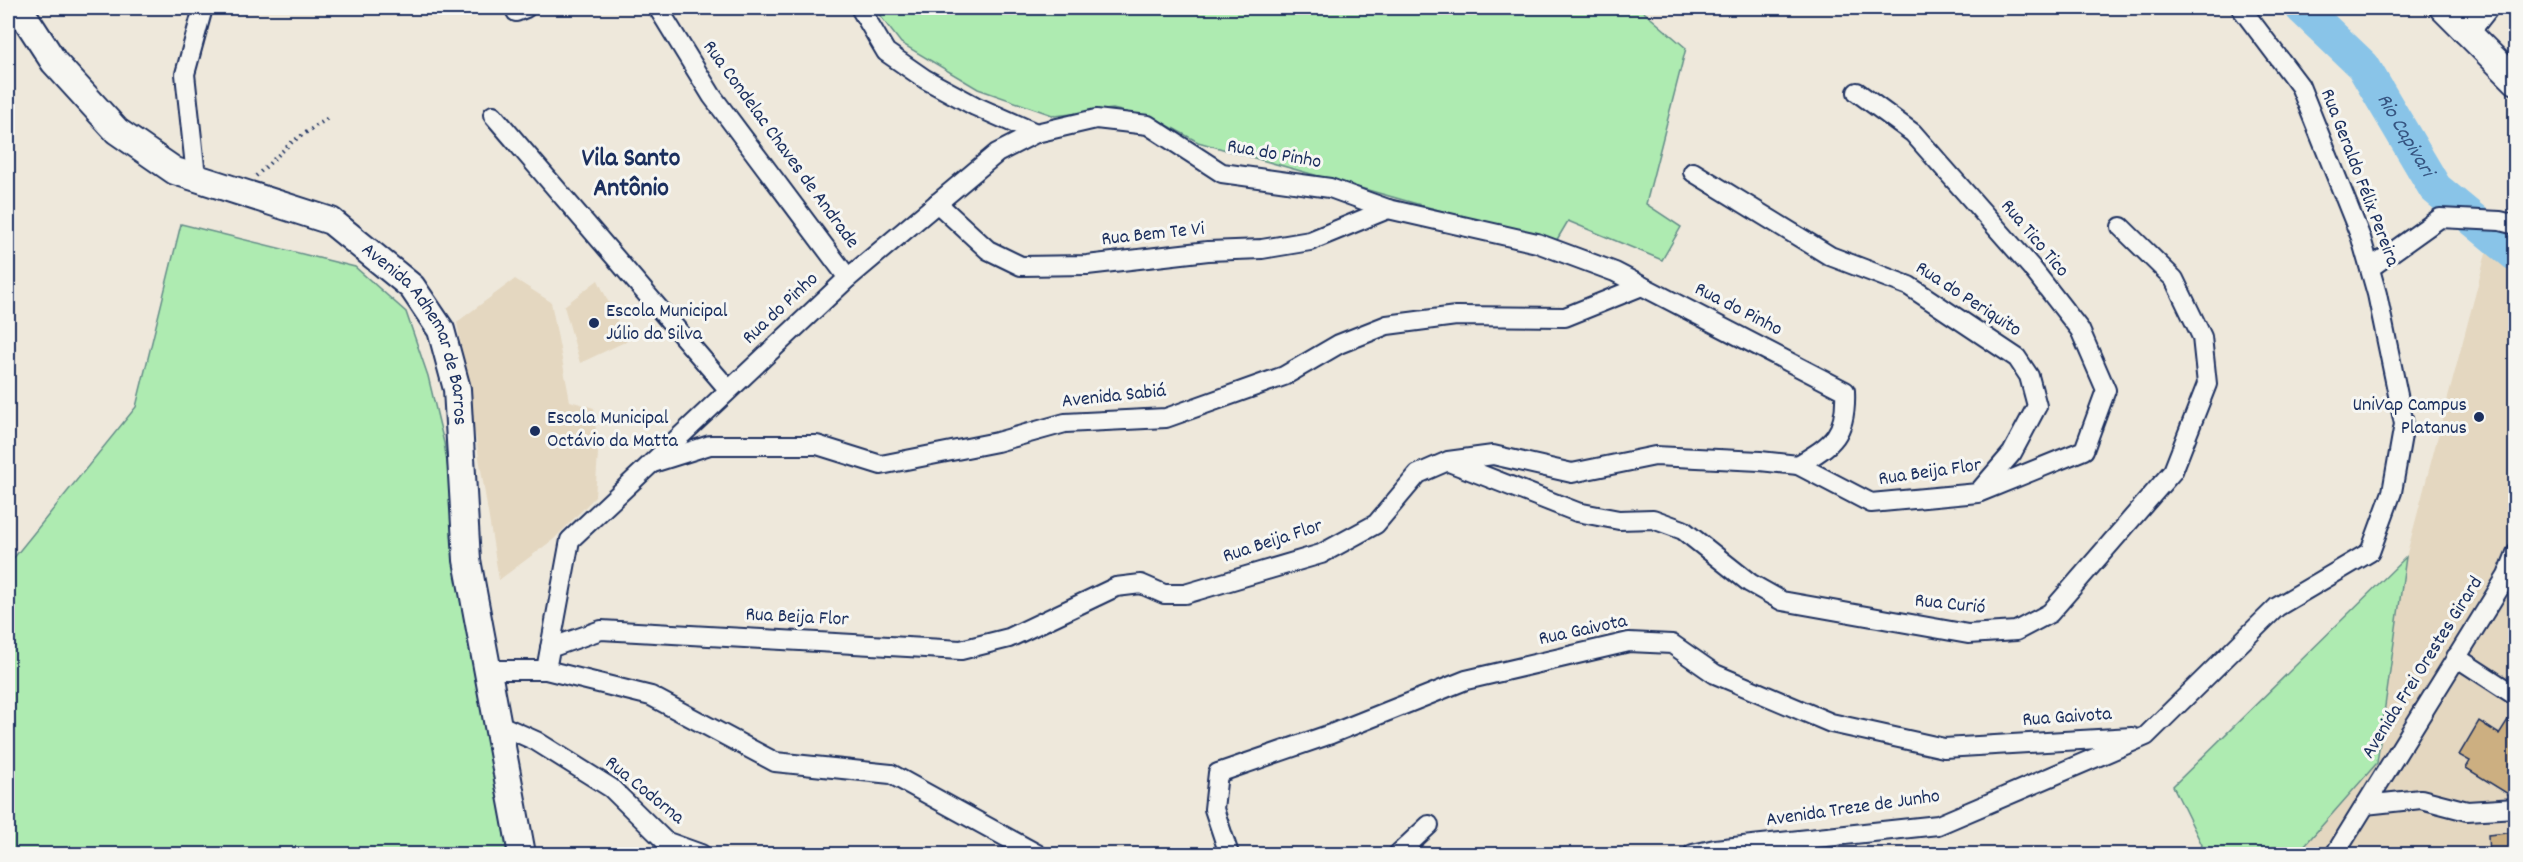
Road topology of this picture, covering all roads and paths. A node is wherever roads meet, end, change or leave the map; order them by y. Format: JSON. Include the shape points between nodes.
{"nodes":[{"id":1,"x":19,"y":8,"type":"edge"},
{"id":2,"x":203,"y":8,"type":"edge"},
{"id":3,"x":658,"y":8,"type":"edge"},
{"id":4,"x":860,"y":8,"type":"edge"},
{"id":5,"x":2241,"y":8,"type":"edge"},
{"id":6,"x":2443,"y":8,"type":"edge"},
{"id":7,"x":2484,"y":8,"type":"edge"},
{"id":8,"x":2466,"y":31,"type":"junction"},
{"id":9,"x":2516,"y":81,"type":"edge"},
{"id":10,"x":1857,"y":92,"type":"dead end"},
{"id":11,"x":493,"y":115,"type":"dead end"},
{"id":12,"x":328,"y":118,"type":"dead end"},
{"id":13,"x":1036,"y":133,"type":"junction"},
{"id":14,"x":1693,"y":172,"type":"dead end"},
{"id":15,"x":196,"y":176,"type":"junction"},
{"id":16,"x":240,"y":191,"type":"junction"},
{"id":17,"x":937,"y":203,"type":"junction"},
{"id":18,"x":1388,"y":209,"type":"junction"},
{"id":19,"x":2508,"y":223,"type":"edge"},
{"id":20,"x":2121,"y":227,"type":"dead end"},
{"id":21,"x":2370,"y":268,"type":"junction"},
{"id":22,"x":848,"y":278,"type":"junction"},
{"id":23,"x":1642,"y":286,"type":"junction"},
{"id":24,"x":728,"y":389,"type":"junction"},
{"id":25,"x":2084,"y":450,"type":"joint"},
{"id":26,"x":1448,"y":461,"type":"junction"},
{"id":27,"x":648,"y":465,"type":"junction"},
{"id":28,"x":1798,"y":465,"type":"junction"},
{"id":29,"x":1978,"y":493,"type":"junction"},
{"id":30,"x":2516,"y":553,"type":"edge"},
{"id":31,"x":550,"y":648,"type":"junction"},
{"id":32,"x":2456,"y":657,"type":"junction"},
{"id":33,"x":488,"y":670,"type":"junction"},
{"id":34,"x":546,"y":670,"type":"junction"},
{"id":35,"x":2516,"y":696,"type":"edge"},
{"id":36,"x":498,"y":724,"type":"junction"},
{"id":37,"x":2146,"y":736,"type":"junction"},
{"id":38,"x":2365,"y":805,"type":"junction"},
{"id":39,"x":2516,"y":808,"type":"edge"},
{"id":40,"x":1428,"y":825,"type":"dead end"},
{"id":41,"x":1000,"y":846,"type":"edge"},
{"id":42,"x":522,"y":855,"type":"edge"},
{"id":43,"x":701,"y":855,"type":"edge"},
{"id":44,"x":1037,"y":855,"type":"edge"},
{"id":45,"x":1229,"y":855,"type":"edge"},
{"id":46,"x":1398,"y":855,"type":"edge"},
{"id":47,"x":1693,"y":855,"type":"edge"},
{"id":48,"x":2335,"y":855,"type":"edge"}],
"edges":[{"from":1,"to":15,"type":"street","name":"Avenida Adhemar de Barros","via":[[54,62],[117,131],[175,171]]},
{"from":2,"to":15,"type":"street","via":[[185,74]]},
{"from":3,"to":22,"type":"street","name":"Rua Condelac Chaves de Andrade","via":[[712,96]]},
{"from":4,"to":13,"type":"street","via":[[886,52],[925,80]]},
{"from":5,"to":21,"type":"street","name":"Rua Geraldo Félix Pereira","via":[[2300,86]]},
{"from":6,"to":8,"type":"street"},
{"from":7,"to":8,"type":"street"},
{"from":8,"to":9,"type":"street"},
{"from":10,"to":25,"type":"street","name":"Rua Tico Tico","via":[[1913,134],[2031,267],[2080,330],[2106,390]]},
{"from":11,"to":24,"type":"street"},
{"from":12,"to":16,"type":"path","via":[[292,142]]},
{"from":13,"to":17,"type":"street","name":"Rua do Pinho","via":[[997,153]]},
{"from":13,"to":18,"type":"street","name":"Rua do Pinho","via":[[1096,119],[1148,125],[1222,173],[1330,189]]},
{"from":14,"to":29,"type":"street","name":"Rua do Periquito","via":[[1830,256],[1909,286],[2018,358],[2029,376],[2037,406],[2012,453]]},
{"from":15,"to":16,"type":"street","name":"Avenida Adhemar de Barros"},
{"from":16,"to":33,"type":"street","name":"Avenida Adhemar de Barros","via":[[331,221],[412,287],[441,330],[457,388],[467,560]]},
{"from":17,"to":18,"type":"street","name":"Rua Bem Te Vi","via":[[988,250],[1021,266],[1087,265],[1262,249],[1310,241]]},
{"from":17,"to":22,"type":"street","name":"Rua do Pinho"},
{"from":18,"to":23,"type":"street","name":"Rua do Pinho","via":[[1537,243]]},
{"from":19,"to":21,"type":"street","via":[[2439,218]]},
{"from":20,"to":26,"type":"street","name":"Rua Curió","via":[[2174,279],[2202,337],[2207,384],[2173,471],[2050,613],[2016,631],[1968,634],[1782,601],[1750,583],[1683,530],[1653,519],[1619,520],[1577,512]]},
{"from":21,"to":37,"type":"street","name":"Rua Geraldo Félix Pereira","via":[[2404,424],[2392,492],[2370,552],[2277,607]]},
{"from":22,"to":24,"type":"street","name":"Rua do Pinho"},
{"from":23,"to":27,"type":"street","name":"Avenida Sabiá","via":[[1565,317],[1456,316],[1387,325],[1339,344],[1284,376],[1166,418],[1065,423],[997,442],[881,465],[817,445],[805,445],[710,446]]},
{"from":23,"to":28,"type":"street","name":"Rua do Pinho","via":[[1845,391],[1846,416],[1830,446]]},
{"from":24,"to":27,"type":"street","name":"Rua do Pinho"},
{"from":25,"to":29,"type":"street","name":"Rua Beija Flor"},
{"from":26,"to":28,"type":"street","name":"Rua Beija Flor","via":[[1493,455],[1572,473],[1654,456]]},
{"from":26,"to":31,"type":"street","name":"Rua Beija Flor","via":[[1418,474],[1376,524],[1321,554],[1185,594],[1164,594],[1141,584],[1116,587],[1009,638],[961,650],[601,630]]},
{"from":27,"to":31,"type":"street","name":"Rua do Pinho","via":[[570,540]]},
{"from":28,"to":29,"type":"street","name":"Rua Beija Flor","via":[[1872,503]]},
{"from":30,"to":32,"type":"street","name":"Avenida Frei Orestes Girard","via":[[2507,576]]},
{"from":31,"to":34,"type":"street","name":"Rua do Pinho"},
{"from":32,"to":35,"type":"street"},
{"from":32,"to":38,"type":"street","name":"Avenida Frei Orestes Girard"},
{"from":33,"to":34,"type":"street"},
{"from":33,"to":36,"type":"street","name":"Avenida Adhemar de Barros"},
{"from":34,"to":41,"type":"street","via":[[651,696],[775,762],[891,774]]},
{"from":36,"to":42,"type":"street","name":"Avenida Adhemar de Barros"},
{"from":36,"to":43,"type":"street","name":"Rua Codorna","via":[[536,741],[611,789],[666,841]]},
{"from":37,"to":45,"type":"street","name":"Rua Gaivota","via":[[1944,748],[1831,723],[1715,674],[1672,644],[1629,642],[1466,680],[1218,774],[1214,809]]},
{"from":37,"to":47,"type":"street","name":"Avenida Treze de Junho","via":[[1938,825],[1715,849]]},
{"from":38,"to":39,"type":"street","via":[[2421,799],[2467,811]]},
{"from":38,"to":48,"type":"street","name":"Avenida Frei Orestes Girard"},
{"from":40,"to":46,"type":"street"},
{"from":41,"to":44,"type":"street"}]}
